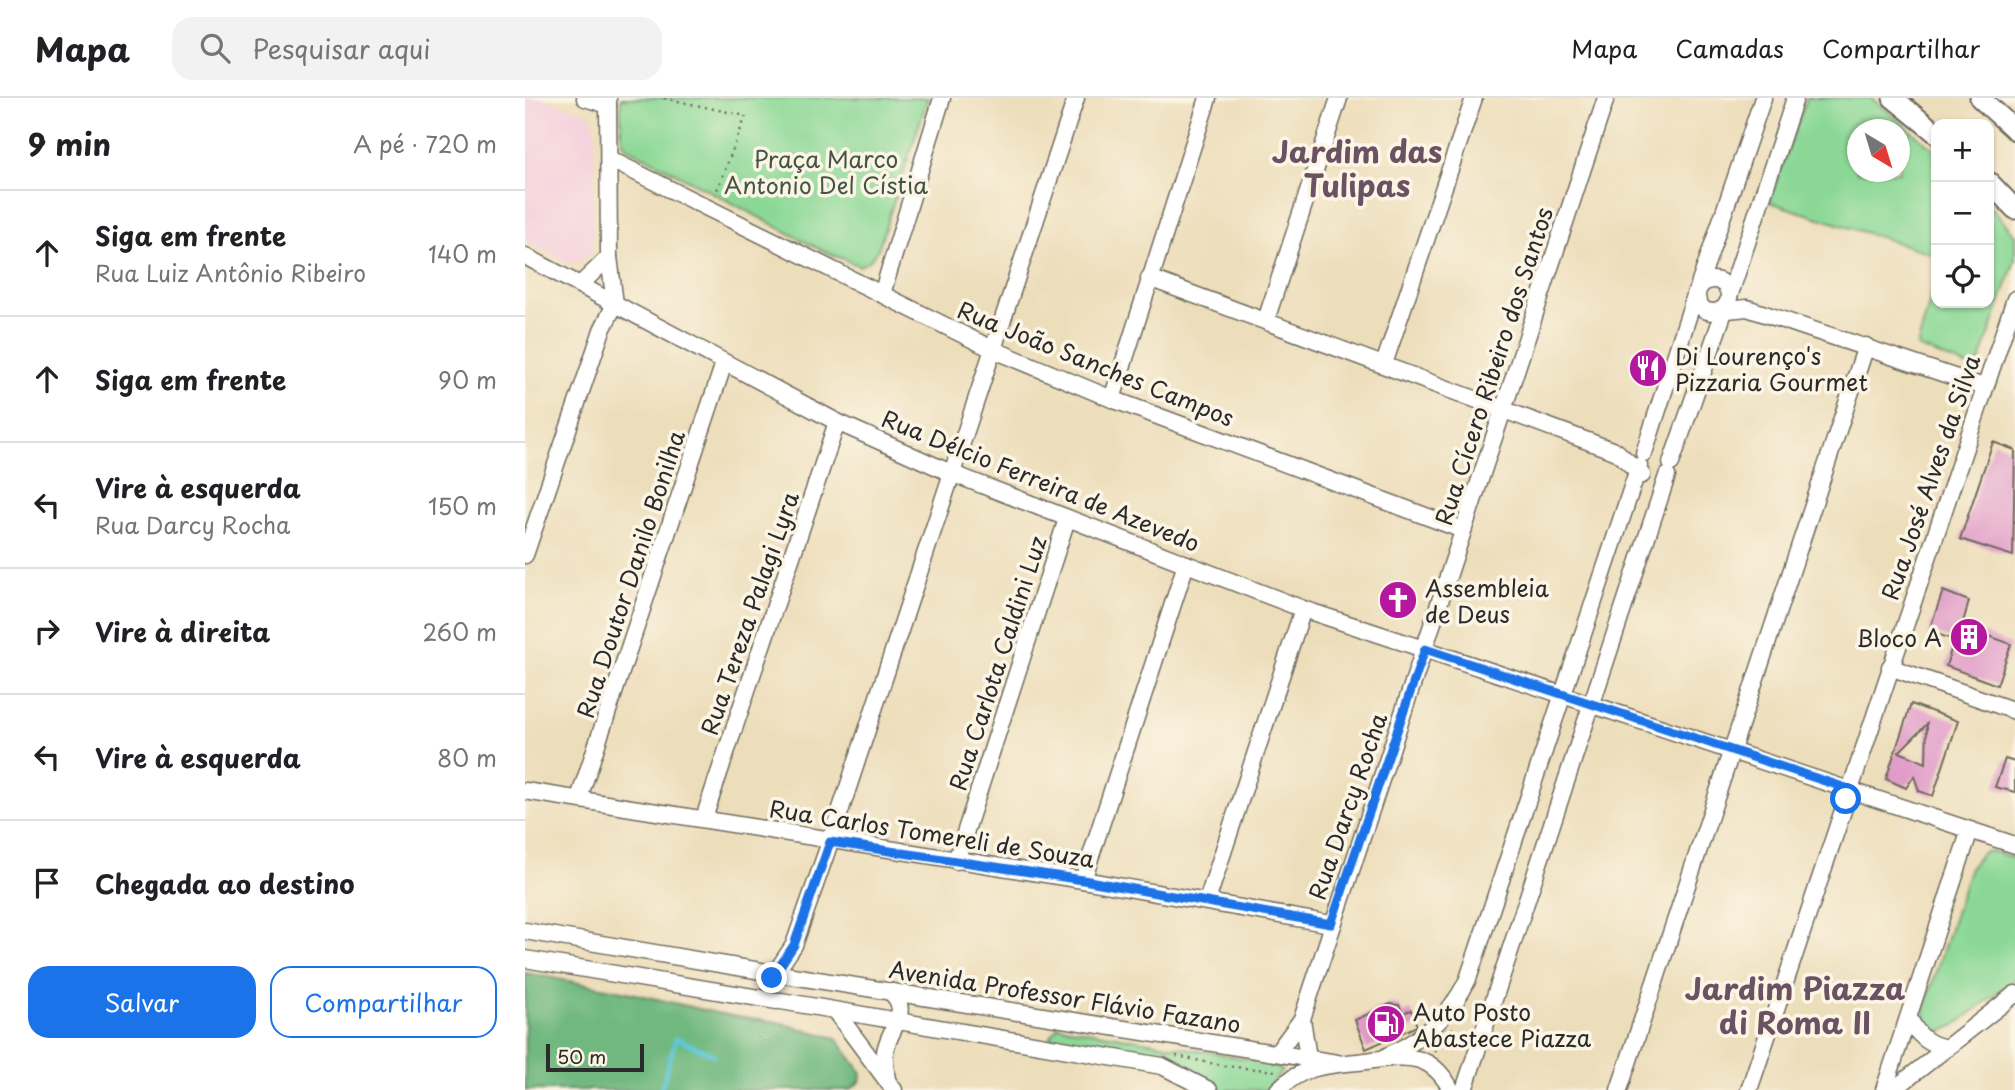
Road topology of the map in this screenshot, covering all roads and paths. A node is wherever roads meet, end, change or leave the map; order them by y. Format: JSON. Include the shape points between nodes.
{"nodes":[{"id":1,"x":585,"y":98,"type":"edge"},
{"id":2,"x":664,"y":98,"type":"edge"},
{"id":3,"x":942,"y":98,"type":"edge"},
{"id":4,"x":1076,"y":98,"type":"edge"},
{"id":5,"x":1208,"y":98,"type":"edge"},
{"id":6,"x":1339,"y":98,"type":"edge"},
{"id":7,"x":1474,"y":98,"type":"edge"},
{"id":8,"x":1606,"y":98,"type":"edge"},
{"id":9,"x":1763,"y":98,"type":"edge"},
{"id":10,"x":1795,"y":98,"type":"edge"},
{"id":11,"x":1893,"y":98,"type":"edge"},
{"id":12,"x":1980,"y":98,"type":"edge"},
{"id":13,"x":608,"y":102,"type":"edge"},
{"id":14,"x":1931,"y":129,"type":"edge"},
{"id":15,"x":2015,"y":130,"type":"edge"},
{"id":16,"x":609,"y":159,"type":"junction"},
{"id":17,"x":1994,"y":187,"type":"edge"},
{"id":18,"x":710,"y":208,"type":"junction"},
{"id":19,"x":2015,"y":209,"type":"edge"},
{"id":20,"x":525,"y":256,"type":"edge"},
{"id":21,"x":609,"y":257,"type":"junction"},
{"id":22,"x":1149,"y":278,"type":"junction"},
{"id":23,"x":580,"y":285,"type":"junction"},
{"id":24,"x":1697,"y":290,"type":"junction"},
{"id":25,"x":883,"y":294,"type":"junction"},
{"id":26,"x":597,"y":295,"type":"junction"},
{"id":27,"x":2015,"y":299,"type":"edge"},
{"id":28,"x":1726,"y":301,"type":"junction"},
{"id":29,"x":615,"y":304,"type":"junction"},
{"id":30,"x":631,"y":313,"type":"junction"},
{"id":31,"x":1266,"y":320,"type":"junction"},
{"id":32,"x":601,"y":330,"type":"junction"},
{"id":33,"x":1866,"y":346,"type":"junction"},
{"id":34,"x":992,"y":349,"type":"junction"},
{"id":35,"x":724,"y":363,"type":"junction"},
{"id":36,"x":1384,"y":364,"type":"junction"},
{"id":37,"x":1985,"y":387,"type":"junction"},
{"id":38,"x":1112,"y":398,"type":"junction"},
{"id":39,"x":1503,"y":407,"type":"junction"},
{"id":40,"x":837,"y":422,"type":"junction"},
{"id":41,"x":1643,"y":460,"type":"junction"},
{"id":42,"x":1669,"y":470,"type":"junction"},
{"id":43,"x":951,"y":473,"type":"junction"},
{"id":44,"x":1067,"y":519,"type":"junction"},
{"id":45,"x":1463,"y":530,"type":"junction"},
{"id":46,"x":525,"y":555,"type":"edge"},
{"id":47,"x":1186,"y":564,"type":"junction"},
{"id":48,"x":1303,"y":609,"type":"junction"},
{"id":49,"x":1425,"y":649,"type":"junction"},
{"id":50,"x":1890,"y":667,"type":"junction"},
{"id":51,"x":1563,"y":694,"type":"junction"},
{"id":52,"x":1591,"y":703,"type":"junction"},
{"id":53,"x":2015,"y":710,"type":"edge"},
{"id":54,"x":1731,"y":749,"type":"junction"},
{"id":55,"x":1849,"y":789,"type":"junction"},
{"id":56,"x":525,"y":791,"type":"edge"},
{"id":57,"x":579,"y":798,"type":"junction"},
{"id":58,"x":704,"y":818,"type":"junction"},
{"id":59,"x":1970,"y":830,"type":"junction"},
{"id":60,"x":830,"y":842,"type":"junction"},
{"id":61,"x":2015,"y":845,"type":"edge"},
{"id":62,"x":956,"y":861,"type":"junction"},
{"id":63,"x":1083,"y":880,"type":"junction"},
{"id":64,"x":1207,"y":901,"type":"junction"},
{"id":65,"x":1331,"y":924,"type":"junction"},
{"id":66,"x":525,"y":931,"type":"edge"},
{"id":67,"x":525,"y":959,"type":"edge"},
{"id":68,"x":783,"y":976,"type":"junction"},
{"id":69,"x":889,"y":991,"type":"junction"},
{"id":70,"x":2015,"y":994,"type":"edge"},
{"id":71,"x":779,"y":1001,"type":"junction"},
{"id":72,"x":835,"y":1011,"type":"junction"},
{"id":73,"x":1302,"y":1018,"type":"junction"},
{"id":74,"x":1909,"y":1018,"type":"junction"},
{"id":75,"x":898,"y":1021,"type":"junction"},
{"id":76,"x":1947,"y":1048,"type":"junction"},
{"id":77,"x":1277,"y":1053,"type":"junction"},
{"id":78,"x":1387,"y":1056,"type":"junction"},
{"id":79,"x":1308,"y":1058,"type":"junction"},
{"id":80,"x":1337,"y":1063,"type":"junction"},
{"id":81,"x":885,"y":1087,"type":"edge"},
{"id":82,"x":1209,"y":1090,"type":"edge"},
{"id":83,"x":1279,"y":1090,"type":"edge"},
{"id":84,"x":1451,"y":1090,"type":"edge"},
{"id":85,"x":1464,"y":1090,"type":"edge"},
{"id":86,"x":1619,"y":1090,"type":"edge"},
{"id":87,"x":1749,"y":1090,"type":"edge"},
{"id":88,"x":1884,"y":1090,"type":"edge"},
{"id":89,"x":1893,"y":1090,"type":"edge"}],
"edges":[{"from":1,"to":13,"type":"street"},
{"from":2,"to":18,"type":"path","via":[[746,116]]},
{"from":3,"to":25,"type":"street"},
{"from":4,"to":34,"type":"street"},
{"from":5,"to":22,"type":"street"},
{"from":6,"to":31,"type":"street"},
{"from":7,"to":36,"type":"street"},
{"from":8,"to":39,"type":"street","name":"Rua Cícero Ribeiro dos Santos"},
{"from":9,"to":24,"type":"street"},
{"from":10,"to":28,"type":"street"},
{"from":11,"to":14,"type":"main road"},
{"from":12,"to":15,"type":"main road"},
{"from":13,"to":16,"type":"street"},
{"from":16,"to":18,"type":"street","name":"Rua João Sanches Campos"},
{"from":16,"to":21,"type":"street"},
{"from":17,"to":19,"type":"main road"},
{"from":18,"to":25,"type":"street","name":"Rua João Sanches Campos"},
{"from":20,"to":23,"type":"street","name":"Rua Délcio Ferreira de Azevedo"},
{"from":21,"to":23,"type":"street"},
{"from":21,"to":26,"type":"street"},
{"from":21,"to":29,"type":"street"},
{"from":22,"to":31,"type":"street"},
{"from":22,"to":38,"type":"street"},
{"from":23,"to":26,"type":"street","name":"Rua Délcio Ferreira de Azevedo"},
{"from":24,"to":28,"type":"street","via":[[1703,310]]},
{"from":24,"to":28,"type":"street","via":[[1710,279],[1720,281]]},
{"from":24,"to":41,"type":"street"},
{"from":25,"to":34,"type":"street","name":"Rua João Sanches Campos"},
{"from":26,"to":29,"type":"street","name":"Rua Délcio Ferreira de Azevedo"},
{"from":26,"to":32,"type":"street"},
{"from":27,"to":37,"type":"street","name":"Rua José Alves da Silva"},
{"from":28,"to":33,"type":"street"},
{"from":28,"to":42,"type":"street"},
{"from":29,"to":30,"type":"street","name":"Rua Délcio Ferreira de Azevedo"},
{"from":29,"to":32,"type":"street"},
{"from":30,"to":32,"type":"street"},
{"from":30,"to":35,"type":"street","name":"Rua Délcio Ferreira de Azevedo"},
{"from":31,"to":36,"type":"street"},
{"from":32,"to":46,"type":"street"},
{"from":33,"to":37,"type":"street"},
{"from":33,"to":54,"type":"street"},
{"from":34,"to":38,"type":"street","name":"Rua João Sanches Campos"},
{"from":34,"to":43,"type":"street"},
{"from":35,"to":40,"type":"street","name":"Rua Délcio Ferreira de Azevedo"},
{"from":35,"to":57,"type":"street","name":"Rua Doutor Danilo Bonilha"},
{"from":36,"to":39,"type":"street"},
{"from":37,"to":50,"type":"street","name":"Rua José Alves da Silva"},
{"from":38,"to":45,"type":"street","name":"Rua João Sanches Campos"},
{"from":39,"to":41,"type":"street"},
{"from":39,"to":45,"type":"street","name":"Rua Cícero Ribeiro dos Santos"},
{"from":40,"to":43,"type":"street","name":"Rua Délcio Ferreira de Azevedo"},
{"from":40,"to":58,"type":"street","name":"Rua Tereza Palagi Lyra"},
{"from":41,"to":42,"type":"street","via":[[1655,481]]},
{"from":41,"to":42,"type":"street","via":[[1666,452]]},
{"from":41,"to":51,"type":"street"},
{"from":42,"to":52,"type":"street"},
{"from":43,"to":44,"type":"street","name":"Rua Délcio Ferreira de Azevedo"},
{"from":43,"to":60,"type":"street"},
{"from":44,"to":47,"type":"street","name":"Rua Délcio Ferreira de Azevedo"},
{"from":44,"to":62,"type":"street","name":"Rua Carlota Caldini Luz"},
{"from":45,"to":49,"type":"street","name":"Rua Cícero Ribeiro dos Santos"},
{"from":47,"to":48,"type":"street","name":"Rua Délcio Ferreira de Azevedo"},
{"from":47,"to":63,"type":"street"},
{"from":48,"to":49,"type":"street","name":"Rua Délcio Ferreira de Azevedo"},
{"from":48,"to":64,"type":"street"},
{"from":49,"to":51,"type":"street","name":"Rua Délcio Ferreira de Azevedo"},
{"from":49,"to":65,"type":"street","name":"Rua Darcy Rocha"},
{"from":50,"to":53,"type":"street"},
{"from":50,"to":55,"type":"street","name":"Rua José Alves da Silva"},
{"from":51,"to":52,"type":"street","name":"Rua Délcio Ferreira de Azevedo"},
{"from":51,"to":78,"type":"street","via":[[1461,994],[1439,1022]]},
{"from":52,"to":54,"type":"street","name":"Rua Délcio Ferreira de Azevedo"},
{"from":52,"to":85,"type":"street"},
{"from":54,"to":55,"type":"street","name":"Rua Délcio Ferreira de Azevedo"},
{"from":54,"to":86,"type":"street"},
{"from":55,"to":59,"type":"street","name":"Rua Délcio Ferreira de Azevedo"},
{"from":55,"to":87,"type":"street","name":"Rua José Alves da Silva"},
{"from":56,"to":57,"type":"street","name":"Rua Carlos Tomereli de Souza"},
{"from":57,"to":58,"type":"street","name":"Rua Carlos Tomereli de Souza"},
{"from":58,"to":60,"type":"street","name":"Rua Carlos Tomereli de Souza"},
{"from":59,"to":61,"type":"street","name":"Rua Délcio Ferreira de Azevedo"},
{"from":59,"to":74,"type":"street"},
{"from":60,"to":62,"type":"street","name":"Rua Carlos Tomereli de Souza"},
{"from":60,"to":68,"type":"street"},
{"from":62,"to":63,"type":"street","name":"Rua Carlos Tomereli de Souza"},
{"from":63,"to":64,"type":"street","name":"Rua Carlos Tomereli de Souza"},
{"from":64,"to":65,"type":"street","name":"Rua Carlos Tomereli de Souza"},
{"from":65,"to":73,"type":"street","name":"Rua Darcy Rocha"},
{"from":66,"to":68,"type":"street","name":"Avenida Professor Flávio Fazano"},
{"from":67,"to":71,"type":"street"},
{"from":68,"to":69,"type":"street","name":"Avenida Professor Flávio Fazano"},
{"from":68,"to":71,"type":"street","via":[[769,993]]},
{"from":68,"to":71,"type":"street","via":[[793,995]]},
{"from":69,"to":75,"type":"street","via":[[900,1003]]},
{"from":69,"to":77,"type":"street","name":"Avenida Professor Flávio Fazano"},
{"from":70,"to":76,"type":"street"},
{"from":71,"to":72,"type":"street"},
{"from":72,"to":75,"type":"street"},
{"from":72,"to":81,"type":"street"},
{"from":73,"to":77,"type":"street","name":"Rua Darcy Rocha"},
{"from":73,"to":79,"type":"street","name":"Rua Darcy Rocha"},
{"from":74,"to":76,"type":"street","via":[[1925,1040]]},
{"from":74,"to":88,"type":"street"},
{"from":75,"to":81,"type":"street","via":[[885,1053]]},
{"from":75,"to":82,"type":"street","via":[[1162,1066]]},
{"from":76,"to":89,"type":"street"},
{"from":77,"to":79,"type":"street","name":"Avenida Professor Flávio Fazano"},
{"from":78,"to":80,"type":"street"},
{"from":78,"to":84,"type":"street","via":[[1405,1056],[1433,1066]]},
{"from":79,"to":80,"type":"street","name":"Avenida Professor Flávio Fazano"},
{"from":80,"to":83,"type":"street","via":[[1304,1070]]}]}
